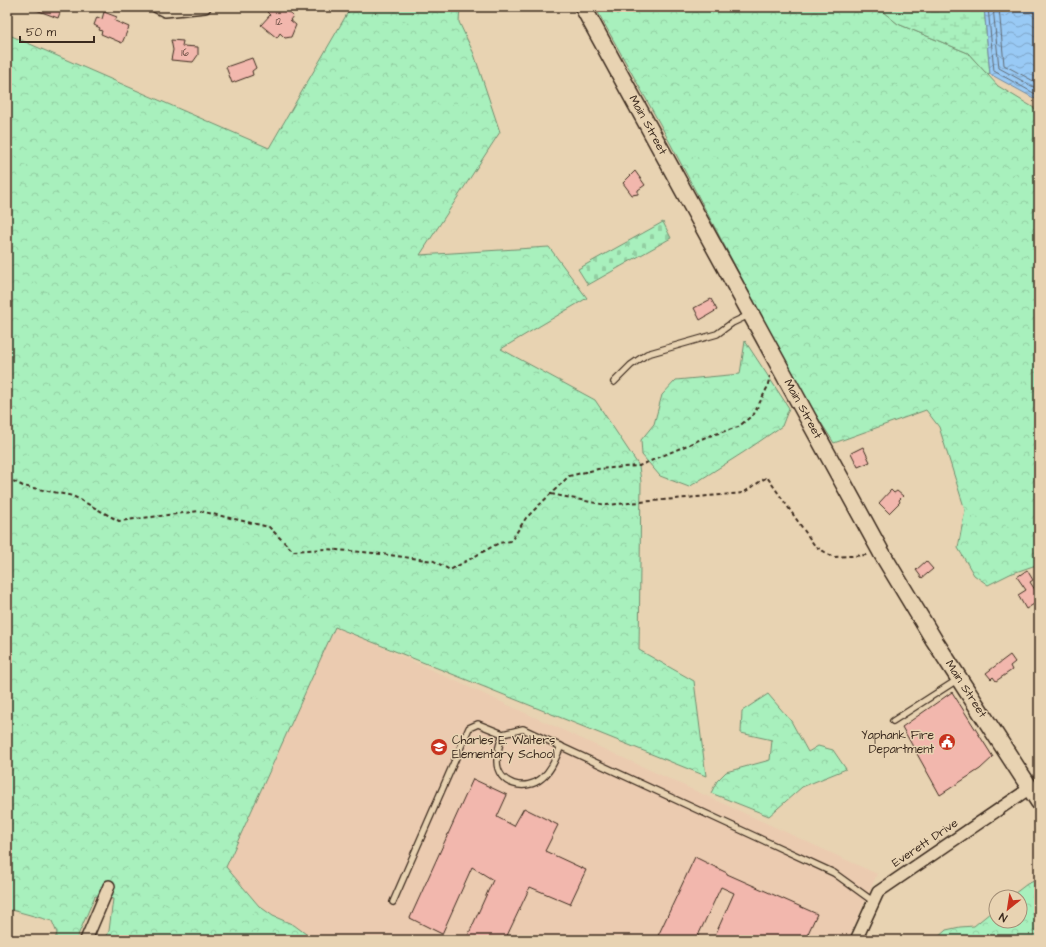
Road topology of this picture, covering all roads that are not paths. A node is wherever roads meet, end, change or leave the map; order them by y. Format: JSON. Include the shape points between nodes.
{"nodes":[{"id":1,"x":157,"y":7,"type":"edge"},
{"id":2,"x":205,"y":7,"type":"edge"},
{"id":3,"x":583,"y":7,"type":"edge"},
{"id":4,"x":751,"y":314,"type":"junction"},
{"id":5,"x":614,"y":382,"type":"dead end"},
{"id":6,"x":959,"y":678,"type":"junction"},
{"id":7,"x":893,"y":721,"type":"dead end"},
{"id":8,"x":503,"y":734,"type":"junction"},
{"id":9,"x":561,"y":746,"type":"junction"},
{"id":10,"x":1032,"y":787,"type":"junction"},
{"id":11,"x":1039,"y":802,"type":"edge"},
{"id":12,"x":109,"y":886,"type":"dead end"},
{"id":13,"x":393,"y":902,"type":"dead end"},
{"id":14,"x":874,"y":902,"type":"junction"},
{"id":15,"x":86,"y":940,"type":"edge"},
{"id":16,"x":856,"y":940,"type":"edge"}],
"edges":[{"from":1,"to":2,"type":"street","via":[[165,11]]},
{"from":3,"to":4,"type":"main road","name":"Main Street"},
{"from":4,"to":5,"type":"lane","via":[[717,334],[646,354]]},
{"from":4,"to":6,"type":"main road","name":"Main Street","via":[[881,552]]},
{"from":6,"to":7,"type":"lane"},
{"from":6,"to":10,"type":"main road","name":"Main Street"},
{"from":8,"to":9,"type":"lane","via":[[524,729]]},
{"from":8,"to":9,"type":"lane","via":[[497,755],[498,769],[505,780],[517,785],[529,786],[544,777]]},
{"from":8,"to":13,"type":"lane","via":[[478,724],[469,728]]},
{"from":9,"to":14,"type":"lane","via":[[834,873]]},
{"from":10,"to":11,"type":"main road","name":"Main Street"},
{"from":10,"to":14,"type":"street","name":"Everett Drive","via":[[894,880],[878,892]]},
{"from":12,"to":15,"type":"street"},
{"from":14,"to":16,"type":"street","name":"Everett Drive"}]}
